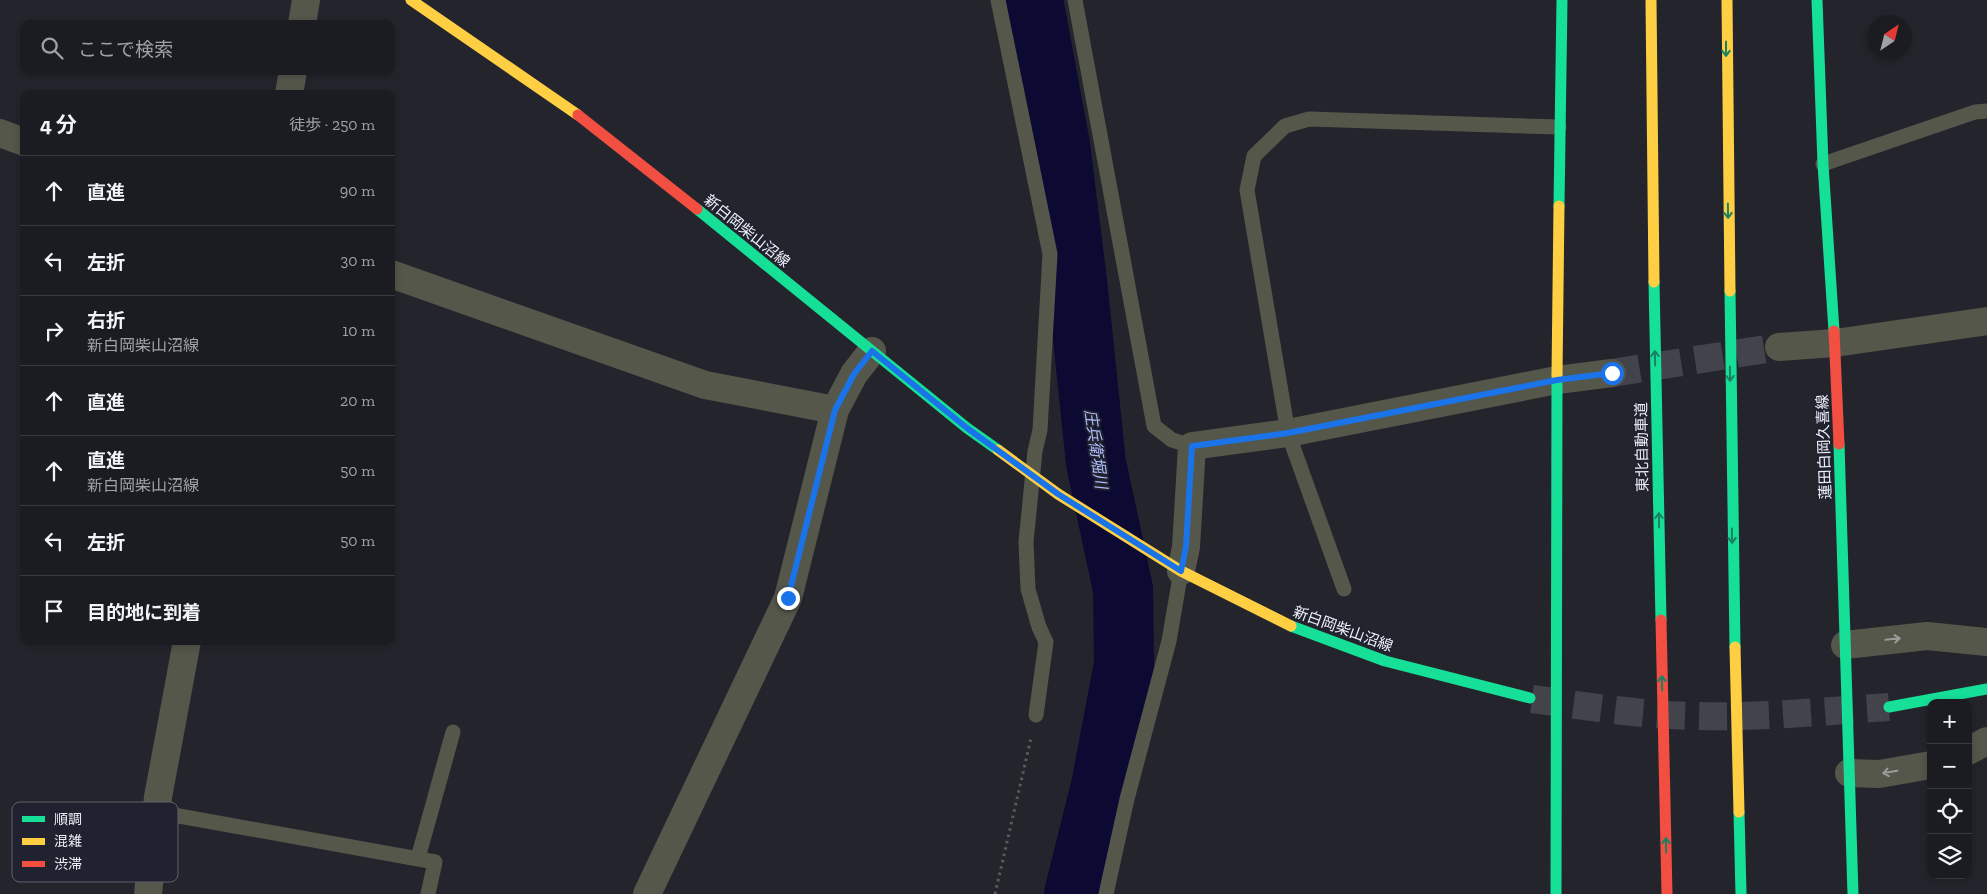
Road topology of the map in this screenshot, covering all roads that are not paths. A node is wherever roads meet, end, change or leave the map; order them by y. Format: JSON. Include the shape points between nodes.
{"nodes":[{"id":1,"x":306,"y":0,"type":"edge"},
{"id":2,"x":411,"y":0,"type":"edge"},
{"id":3,"x":998,"y":0,"type":"edge"},
{"id":4,"x":1076,"y":0,"type":"edge"},
{"id":5,"x":1562,"y":0,"type":"edge"},
{"id":6,"x":1651,"y":0,"type":"edge"},
{"id":7,"x":1726,"y":0,"type":"edge"},
{"id":8,"x":1817,"y":0,"type":"edge"},
{"id":9,"x":303,"y":20,"type":"edge"},
{"id":10,"x":292,"y":75,"type":"edge"},
{"id":11,"x":290,"y":90,"type":"edge"},
{"id":12,"x":1987,"y":111,"type":"edge"},
{"id":13,"x":1559,"y":127,"type":"junction"},
{"id":14,"x":0,"y":133,"type":"edge"},
{"id":15,"x":20,"y":140,"type":"edge"},
{"id":16,"x":1823,"y":164,"type":"junction"},
{"id":17,"x":395,"y":275,"type":"edge"},
{"id":18,"x":1987,"y":320,"type":"edge"},
{"id":19,"x":1835,"y":343,"type":"junction"},
{"id":20,"x":1779,"y":347,"type":"tunnel mouth"},
{"id":21,"x":872,"y":351,"type":"junction"},
{"id":22,"x":1612,"y":373,"type":"tunnel mouth"},
{"id":23,"x":1557,"y":380,"type":"junction"},
{"id":24,"x":835,"y":410,"type":"junction"},
{"id":25,"x":1288,"y":433,"type":"junction"},
{"id":26,"x":1192,"y":446,"type":"junction"},
{"id":27,"x":1032,"y":475,"type":"junction"},
{"id":28,"x":1181,"y":571,"type":"junction"},
{"id":29,"x":1344,"y":589,"type":"dead end"},
{"id":30,"x":1987,"y":642,"type":"edge"},
{"id":31,"x":187,"y":645,"type":"edge"},
{"id":32,"x":1845,"y":645,"type":"junction"},
{"id":33,"x":1987,"y":689,"type":"edge"},
{"id":34,"x":1530,"y":698,"type":"tunnel mouth"},
{"id":35,"x":1889,"y":707,"type":"tunnel mouth"},
{"id":36,"x":1036,"y":715,"type":"road end"},
{"id":37,"x":453,"y":732,"type":"dead end"},
{"id":38,"x":1987,"y":741,"type":"edge"},
{"id":39,"x":1972,"y":749,"type":"edge"},
{"id":40,"x":1927,"y":766,"type":"edge"},
{"id":41,"x":1849,"y":773,"type":"junction"},
{"id":42,"x":159,"y":802,"type":"edge"},
{"id":43,"x":178,"y":816,"type":"edge"},
{"id":44,"x":418,"y":858,"type":"junction"},
{"id":45,"x":428,"y":894,"type":"edge"},
{"id":46,"x":647,"y":894,"type":"edge"},
{"id":47,"x":1106,"y":894,"type":"edge"},
{"id":48,"x":1556,"y":894,"type":"edge"},
{"id":49,"x":1667,"y":894,"type":"edge"},
{"id":50,"x":1740,"y":894,"type":"edge"},
{"id":51,"x":1853,"y":894,"type":"edge"}],
"edges":[{"from":1,"to":9,"type":"street"},
{"from":2,"to":21,"type":"main road","name":"新白岡柴山沼線","via":[[600,130]]},
{"from":3,"to":27,"type":"lane","via":[[1050,254],[1040,430]]},
{"from":4,"to":26,"type":"lane","via":[[1154,426],[1172,440]]},
{"from":5,"to":13,"type":"main road"},
{"from":49,"to":6,"type":"main road","name":"東北自動車道","one_way":true},
{"from":7,"to":50,"type":"main road","one_way":true,"via":[[1732,548]]},
{"from":8,"to":16,"type":"main road","name":"蓮田白岡久喜線"},
{"from":10,"to":11,"type":"street"},
{"from":12,"to":16,"type":"lane","via":[[1975,112]]},
{"from":13,"to":23,"type":"main road"},
{"from":13,"to":25,"type":"lane","via":[[1308,119],[1285,126],[1254,156],[1247,190]]},
{"from":14,"to":15,"type":"street"},
{"from":16,"to":19,"type":"main road","name":"蓮田白岡久喜線"},
{"from":17,"to":24,"type":"street","via":[[705,385]]},
{"from":18,"to":19,"type":"street"},
{"from":19,"to":20,"type":"street"},
{"from":19,"to":32,"type":"main road","name":"蓮田白岡久喜線"},
{"from":21,"to":24,"type":"street","via":[[854,374]]},
{"from":21,"to":27,"type":"main road","name":"新白岡柴山沼線","via":[[967,428]]},
{"from":22,"to":23,"type":"street"},
{"from":23,"to":25,"type":"street"},
{"from":23,"to":48,"type":"main road"},
{"from":24,"to":46,"type":"street","via":[[788,598]]},
{"from":25,"to":26,"type":"street"},
{"from":25,"to":29,"type":"lane"},
{"from":26,"to":28,"type":"street","via":[[1186,547]]},
{"from":27,"to":28,"type":"main road","name":"新白岡柴山沼線"},
{"from":27,"to":36,"type":"lane","via":[[1026,542],[1028,589],[1038,627],[1046,642]]},
{"from":28,"to":34,"type":"main road","name":"新白岡柴山沼線","via":[[1281,622],[1337,645],[1385,661]]},
{"from":28,"to":47,"type":"lane","via":[[1169,642],[1127,799]]},
{"from":32,"to":30,"type":"street","one_way":true,"via":[[1927,636]]},
{"from":31,"to":42,"type":"street"},
{"from":32,"to":41,"type":"main road","name":"蓮田白岡久喜線"},
{"from":33,"to":35,"type":"main road"},
{"from":37,"to":44,"type":"lane"},
{"from":38,"to":39,"type":"street"},
{"from":40,"to":41,"type":"street","one_way":true,"via":[[1879,774]]},
{"from":41,"to":51,"type":"main road","name":"蓮田白岡久喜線"},
{"from":43,"to":44,"type":"lane"},
{"from":44,"to":45,"type":"lane","via":[[435,862]]}]}
